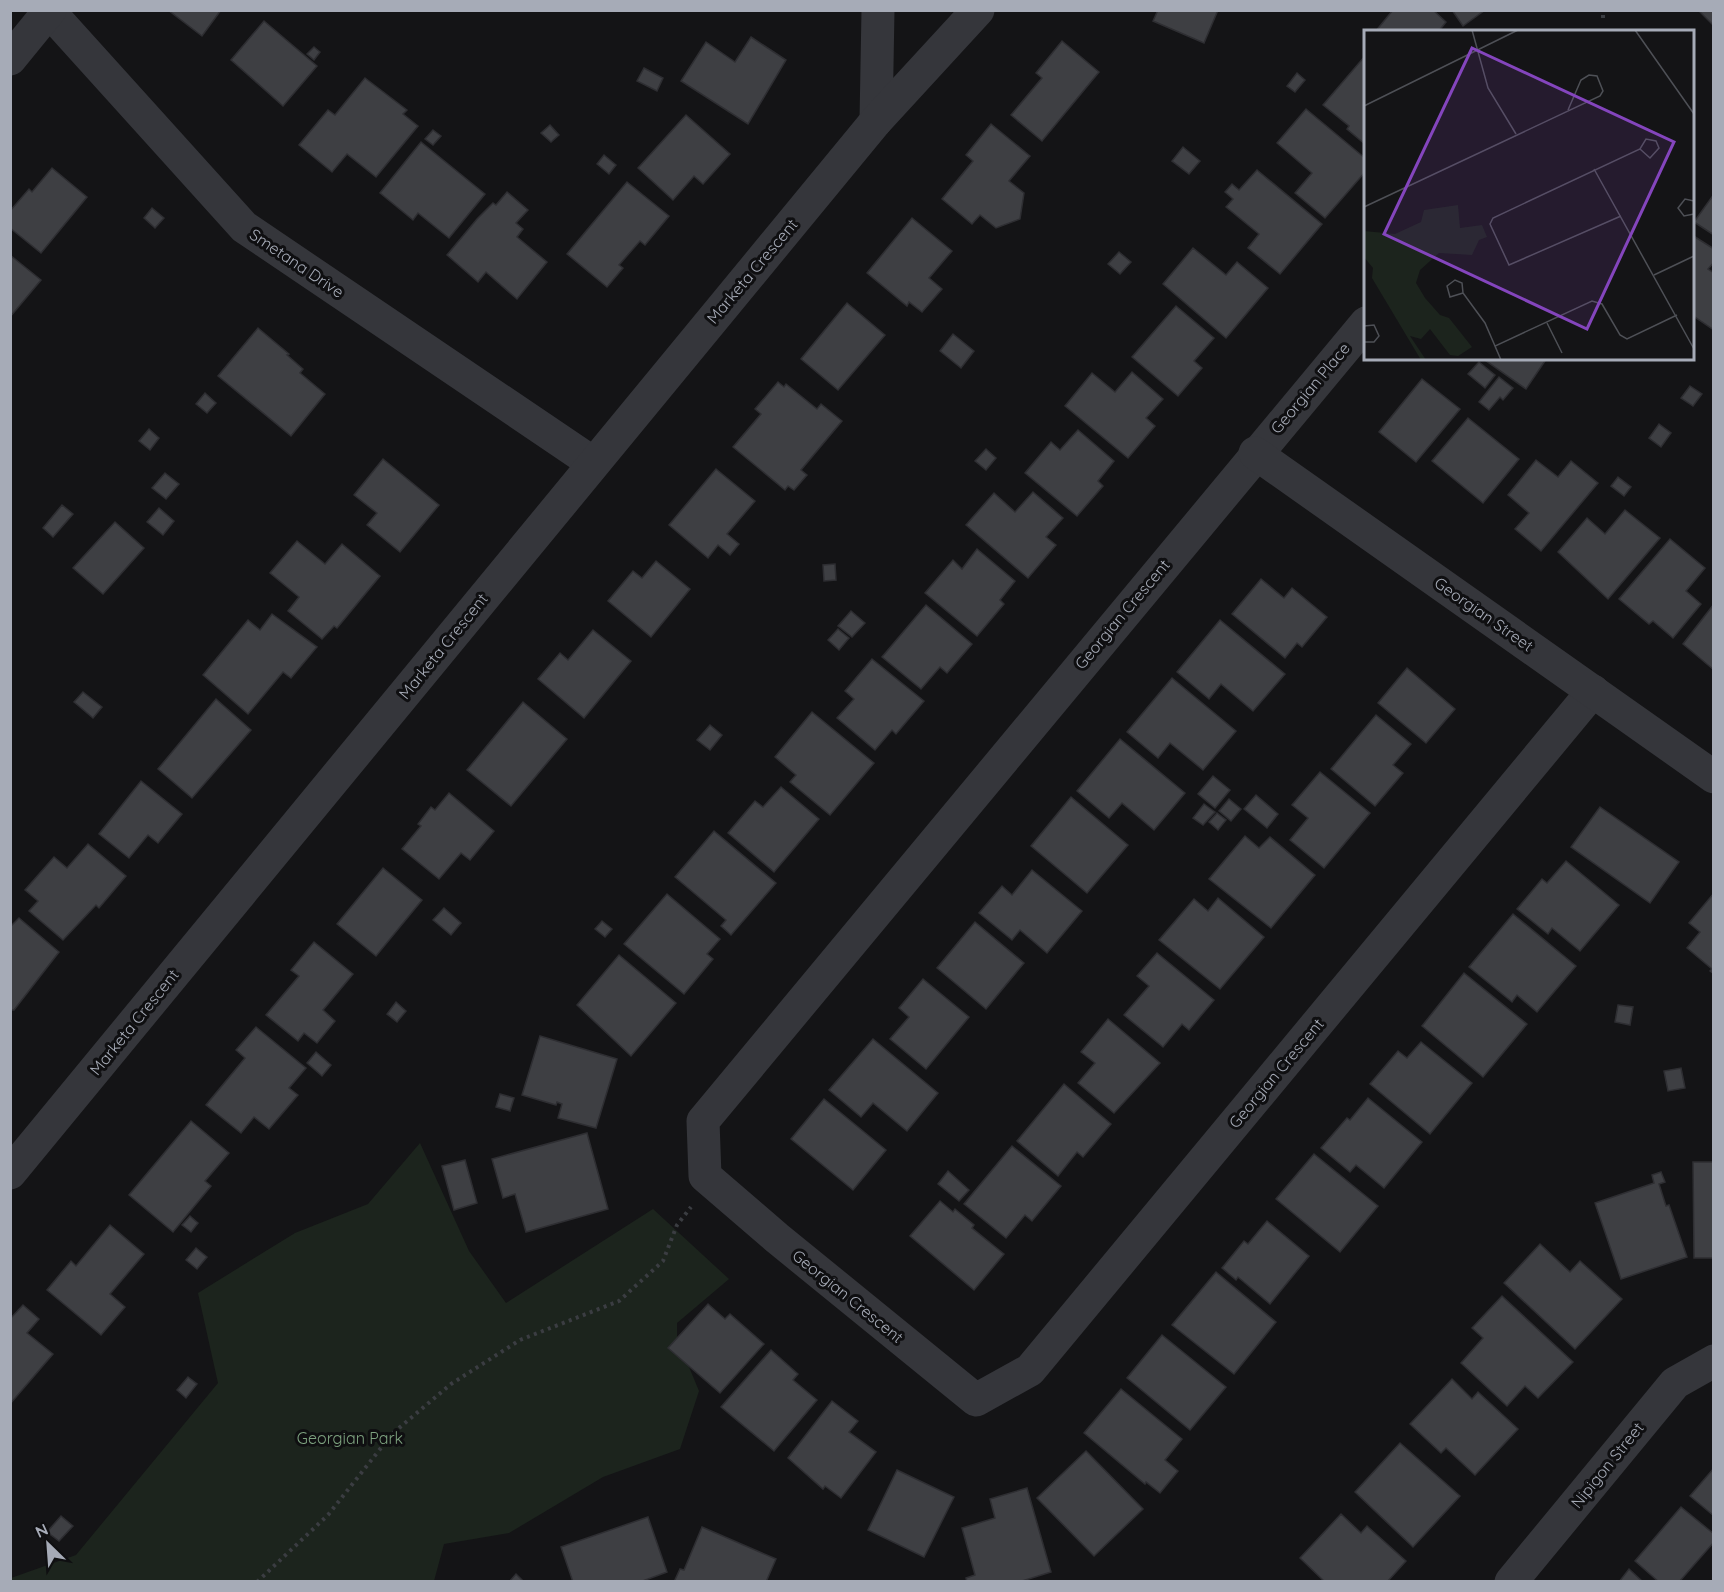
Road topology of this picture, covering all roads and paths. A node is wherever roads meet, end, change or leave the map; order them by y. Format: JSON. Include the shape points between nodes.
{"nodes":[{"id":1,"x":878,"y":10,"type":"edge"},
{"id":2,"x":978,"y":10,"type":"edge"},
{"id":3,"x":1603,"y":10,"type":"edge"},
{"id":4,"x":49,"y":11,"type":"edge"},
{"id":5,"x":1603,"y":18,"type":"dead end"},
{"id":6,"x":10,"y":59,"type":"edge"},
{"id":7,"x":876,"y":121,"type":"junction"},
{"id":8,"x":1364,"y":324,"type":"edge"},
{"id":9,"x":1254,"y":453,"type":"junction"},
{"id":10,"x":593,"y":463,"type":"junction"},
{"id":11,"x":1593,"y":691,"type":"junction"},
{"id":12,"x":1713,"y":777,"type":"edge"},
{"id":13,"x":10,"y":1173,"type":"edge"},
{"id":14,"x":694,"y":1202,"type":"dead end"},
{"id":15,"x":1713,"y":1361,"type":"edge"},
{"id":16,"x":257,"y":1581,"type":"edge"},
{"id":17,"x":1511,"y":1581,"type":"edge"}],
"edges":[{"from":1,"to":7,"type":"street"},
{"from":2,"to":7,"type":"street","name":"Marketa Crescent"},
{"from":3,"to":5,"type":"path"},
{"from":4,"to":6,"type":"street"},
{"from":4,"to":10,"type":"street","name":"Smetana Drive","via":[[244,227]]},
{"from":7,"to":10,"type":"street","name":"Marketa Crescent"},
{"from":8,"to":9,"type":"street","name":"Georgian Place"},
{"from":9,"to":11,"type":"street","name":"Georgian Street"},
{"from":9,"to":11,"type":"street","name":"Georgian Crescent","via":[[702,1121],[705,1176],[976,1400],[1030,1370]]},
{"from":10,"to":13,"type":"street","name":"Marketa Crescent"},
{"from":11,"to":12,"type":"street","name":"Georgian Street"},
{"from":14,"to":16,"type":"path","via":[[677,1225],[663,1261],[619,1302],[520,1340],[451,1384],[392,1434],[328,1515]]},
{"from":15,"to":17,"type":"street","name":"Nipigon Street","via":[[1675,1383]]}]}
